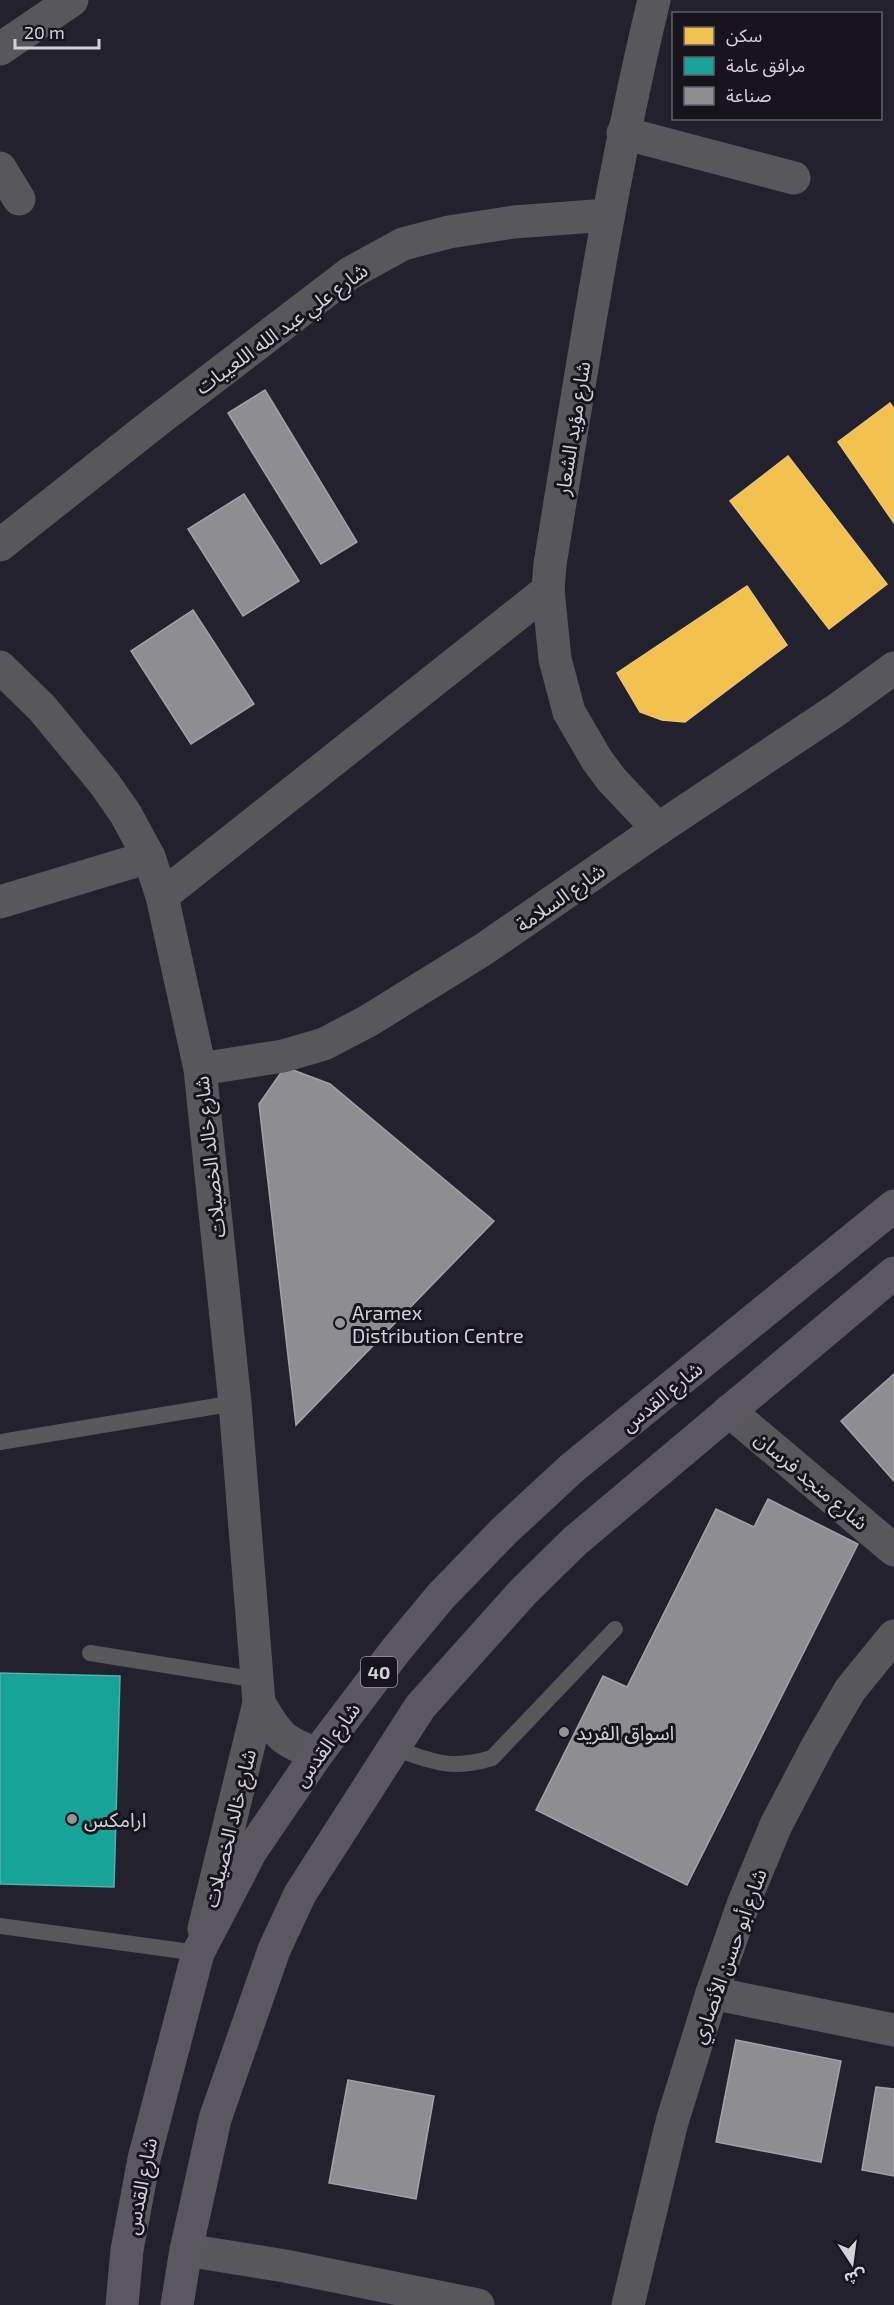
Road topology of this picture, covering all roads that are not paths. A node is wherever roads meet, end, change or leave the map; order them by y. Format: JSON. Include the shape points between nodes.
{"nodes":[{"id":1,"x":72,"y":0,"type":"edge"},
{"id":2,"x":654,"y":0,"type":"edge"},
{"id":3,"x":0,"y":49,"type":"edge"},
{"id":4,"x":623,"y":133,"type":"junction"},
{"id":5,"x":0,"y":168,"type":"edge"},
{"id":6,"x":794,"y":178,"type":"dead end"},
{"id":7,"x":19,"y":199,"type":"dead end"},
{"id":8,"x":608,"y":214,"type":"junction"},
{"id":9,"x":0,"y":545,"type":"edge"},
{"id":10,"x":548,"y":590,"type":"junction"},
{"id":11,"x":0,"y":667,"type":"edge"},
{"id":12,"x":894,"y":668,"type":"edge"},
{"id":13,"x":658,"y":829,"type":"junction"},
{"id":14,"x":149,"y":857,"type":"junction"},
{"id":15,"x":162,"y":896,"type":"junction"},
{"id":16,"x":0,"y":902,"type":"edge"},
{"id":17,"x":200,"y":1069,"type":"junction"},
{"id":18,"x":894,"y":1206,"type":"edge"},
{"id":19,"x":894,"y":1273,"type":"edge"},
{"id":20,"x":235,"y":1404,"type":"junction"},
{"id":21,"x":729,"y":1411,"type":"junction"},
{"id":22,"x":0,"y":1442,"type":"edge"},
{"id":23,"x":894,"y":1550,"type":"edge"},
{"id":24,"x":615,"y":1629,"type":"dead end"},
{"id":25,"x":894,"y":1636,"type":"edge"},
{"id":26,"x":90,"y":1653,"type":"dead end"},
{"id":27,"x":259,"y":1692,"type":"junction"},
{"id":28,"x":393,"y":1748,"type":"junction"},
{"id":29,"x":317,"y":1754,"type":"junction"},
{"id":30,"x":0,"y":1926,"type":"edge"},
{"id":31,"x":198,"y":1953,"type":"junction"},
{"id":32,"x":712,"y":1993,"type":"junction"},
{"id":33,"x":894,"y":2030,"type":"edge"},
{"id":34,"x":186,"y":2250,"type":"junction"},
{"id":35,"x":122,"y":2305,"type":"edge"},
{"id":36,"x":177,"y":2305,"type":"edge"},
{"id":37,"x":478,"y":2305,"type":"edge"},
{"id":38,"x":628,"y":2305,"type":"edge"}],
"edges":[{"from":1,"to":3,"type":"street"},
{"from":2,"to":4,"type":"street","name":"شارع مؤيد الشعار"},
{"from":4,"to":6,"type":"street"},
{"from":4,"to":8,"type":"street","name":"شارع مؤيد الشعار"},
{"from":5,"to":7,"type":"street"},
{"from":8,"to":9,"type":"street","name":"شارع علي عبد الله اللعيبات","via":[[503,224],[403,244],[350,273]]},
{"from":8,"to":10,"type":"street","name":"شارع مؤيد الشعار"},
{"from":10,"to":13,"type":"street","name":"شارع مؤيد الشعار","via":[[555,659],[569,712],[611,779]]},
{"from":10,"to":15,"type":"street"},
{"from":11,"to":14,"type":"street","name":"شارع خالد الخصيلات","via":[[42,708],[104,783]]},
{"from":12,"to":13,"type":"street","name":"شارع السلامة"},
{"from":13,"to":17,"type":"street","name":"شارع السلامة","via":[[484,949],[324,1044],[284,1056]]},
{"from":14,"to":15,"type":"street","name":"شارع خالد الخصيلات"},
{"from":14,"to":16,"type":"street"},
{"from":15,"to":17,"type":"street","name":"شارع خالد الخصيلات"},
{"from":17,"to":20,"type":"street","name":"شارع خالد الخصيلات"},
{"from":18,"to":29,"type":"highway","name":"شارع القدس","number":"40","via":[[572,1468],[504,1531],[441,1596]]},
{"from":19,"to":21,"type":"highway"},
{"from":20,"to":22,"type":"lane"},
{"from":20,"to":27,"type":"street","name":"شارع خالد الخصيلات"},
{"from":21,"to":23,"type":"street","name":"شارع منجد فرسان"},
{"from":21,"to":28,"type":"highway","via":[[575,1541],[524,1592],[420,1707]]},
{"from":24,"to":28,"type":"lane","via":[[492,1758],[447,1765]]},
{"from":25,"to":32,"type":"street","name":"شارع أبو حسن الأنصاري","via":[[850,1690],[776,1825]]},
{"from":26,"to":27,"type":"lane"},
{"from":27,"to":29,"type":"street","name":"شارع خالد الخصيلات","via":[[277,1732],[290,1744]]},
{"from":27,"to":31,"type":"street","name":"شارع خالد الخصيلات"},
{"from":28,"to":34,"type":"highway","via":[[300,1894],[274,1950],[215,2119]]},
{"from":29,"to":31,"type":"highway","name":"شارع القدس","number":"40","via":[[251,1851]]},
{"from":30,"to":31,"type":"lane"},
{"from":31,"to":35,"type":"highway","name":"شارع القدس","number":"40","via":[[144,2159],[127,2250]]},
{"from":32,"to":33,"type":"street"},
{"from":32,"to":38,"type":"street","name":"شارع أبو حسن الأنصاري","via":[[672,2122]]},
{"from":34,"to":36,"type":"highway"},
{"from":34,"to":37,"type":"street"}]}
